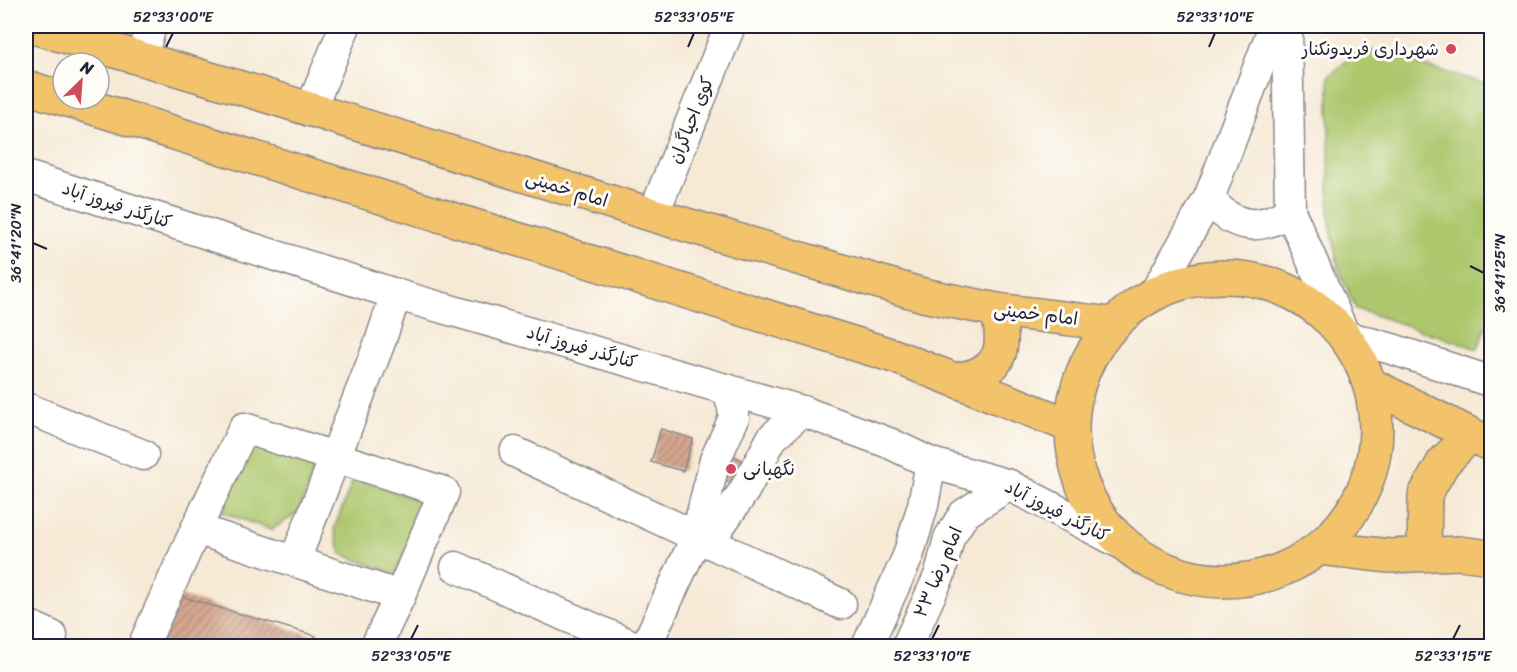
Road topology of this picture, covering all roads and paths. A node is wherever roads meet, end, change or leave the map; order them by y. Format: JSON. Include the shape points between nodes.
{"nodes":[{"id":1,"x":30,"y":26,"type":"edge"},
{"id":2,"x":151,"y":26,"type":"edge"},
{"id":3,"x":345,"y":26,"type":"edge"},
{"id":4,"x":730,"y":26,"type":"edge"},
{"id":5,"x":1274,"y":26,"type":"edge"},
{"id":6,"x":1287,"y":26,"type":"edge"},
{"id":7,"x":141,"y":60,"type":"junction"},
{"id":8,"x":26,"y":87,"type":"edge"},
{"id":9,"x":310,"y":111,"type":"junction"},
{"id":10,"x":26,"y":176,"type":"edge"},
{"id":11,"x":1209,"y":198,"type":"junction"},
{"id":12,"x":1290,"y":211,"type":"junction"},
{"id":13,"x":653,"y":215,"type":"junction"},
{"id":14,"x":1156,"y":291,"type":"junction"},
{"id":15,"x":396,"y":294,"type":"junction"},
{"id":16,"x":997,"y":310,"type":"junction"},
{"id":17,"x":1112,"y":324,"type":"junction"},
{"id":18,"x":1346,"y":336,"type":"junction"},
{"id":19,"x":957,"y":380,"type":"junction"},
{"id":20,"x":1491,"y":382,"type":"edge"},
{"id":21,"x":1371,"y":385,"type":"junction"},
{"id":22,"x":727,"y":389,"type":"junction"},
{"id":23,"x":26,"y":408,"type":"edge"},
{"id":24,"x":802,"y":411,"type":"junction"},
{"id":25,"x":1071,"y":426,"type":"junction"},
{"id":26,"x":1480,"y":440,"type":"edge"},
{"id":27,"x":515,"y":452,"type":"dead end"},
{"id":28,"x":143,"y":455,"type":"dead end"},
{"id":29,"x":335,"y":456,"type":"junction"},
{"id":30,"x":931,"y":463,"type":"junction"},
{"id":31,"x":1009,"y":485,"type":"junction"},
{"id":32,"x":196,"y":529,"type":"junction"},
{"id":33,"x":696,"y":538,"type":"junction"},
{"id":34,"x":1126,"y":546,"type":"junction"},
{"id":35,"x":1320,"y":548,"type":"junction"},
{"id":36,"x":1424,"y":554,"type":"junction"},
{"id":37,"x":1491,"y":557,"type":"edge"},
{"id":38,"x":295,"y":560,"type":"junction"},
{"id":39,"x":456,"y":567,"type":"dead end"},
{"id":40,"x":400,"y":596,"type":"junction"},
{"id":41,"x":841,"y":604,"type":"dead end"},
{"id":42,"x":143,"y":646,"type":"edge"},
{"id":43,"x":376,"y":646,"type":"edge"},
{"id":44,"x":633,"y":646,"type":"edge"},
{"id":45,"x":646,"y":646,"type":"edge"},
{"id":46,"x":867,"y":646,"type":"edge"},
{"id":47,"x":907,"y":646,"type":"edge"}],
"edges":[{"from":1,"to":7,"type":"main road","name":"امام خمینی"},
{"from":2,"to":7,"type":"street"},
{"from":3,"to":9,"type":"street"},
{"from":4,"to":13,"type":"street","name":"کوی احیاگران"},
{"from":5,"to":11,"type":"street"},
{"from":6,"to":12,"type":"street"},
{"from":7,"to":9,"type":"main road","name":"امام خمینی"},
{"from":8,"to":19,"type":"main road","via":[[883,352]]},
{"from":9,"to":13,"type":"main road","name":"امام خمینی"},
{"from":10,"to":15,"type":"street","name":"کنارگذر فیروز آباد"},
{"from":11,"to":12,"type":"street","via":[[1218,211],[1247,224],[1262,225]]},
{"from":11,"to":14,"type":"street"},
{"from":12,"to":18,"type":"street"},
{"from":13,"to":16,"type":"main road","name":"امام خمینی","via":[[923,295]]},
{"from":14,"to":17,"type":"main road"},
{"from":14,"to":18,"type":"main road","via":[[1207,276],[1259,280],[1307,300]]},
{"from":15,"to":22,"type":"street","name":"کنارگذر فیروز آباد"},
{"from":15,"to":29,"type":"street"},
{"from":16,"to":17,"type":"main road","name":"امام خمینی"},
{"from":16,"to":19,"type":"main road","via":[[1002,338],[997,360],[982,373]]},
{"from":17,"to":25,"type":"main road","via":[[1083,371],[1076,389]]},
{"from":18,"to":20,"type":"street"},
{"from":18,"to":21,"type":"main road"},
{"from":19,"to":25,"type":"main road"},
{"from":21,"to":26,"type":"main road"},
{"from":21,"to":35,"type":"main road","via":[[1377,420],[1375,456],[1364,491],[1345,522]]},
{"from":22,"to":24,"type":"street","name":"کنارگذر فیروز آباد"},
{"from":22,"to":33,"type":"street","via":[[734,418],[715,460]]},
{"from":23,"to":28,"type":"street"},
{"from":24,"to":30,"type":"street","name":"کنارگذر فیروز آباد"},
{"from":24,"to":33,"type":"street","via":[[772,438],[744,491],[716,531]]},
{"from":25,"to":34,"type":"main road","via":[[1077,470],[1096,512]]},
{"from":26,"to":36,"type":"main road","via":[[1443,463],[1425,495]]},
{"from":27,"to":33,"type":"street"},
{"from":29,"to":32,"type":"street","via":[[244,428]]},
{"from":29,"to":38,"type":"street"},
{"from":29,"to":40,"type":"street","via":[[444,492]]},
{"from":30,"to":31,"type":"street","name":"کنارگذر فیروز آباد"},
{"from":30,"to":46,"type":"street","name":"امام رضا ۲۳","via":[[908,556]]},
{"from":31,"to":34,"type":"street","name":"کنارگذر فیروز آباد"},
{"from":31,"to":47,"type":"street","name":"امام رضا ۲۳","via":[[964,514],[949,538],[940,574]]},
{"from":32,"to":38,"type":"street"},
{"from":32,"to":42,"type":"street"},
{"from":33,"to":41,"type":"street"},
{"from":33,"to":45,"type":"street"},
{"from":34,"to":35,"type":"main road","via":[[1171,572],[1223,581],[1275,573]]},
{"from":35,"to":36,"type":"main road","via":[[1389,556]]},
{"from":36,"to":37,"type":"main road"},
{"from":38,"to":40,"type":"street"},
{"from":39,"to":44,"type":"street"},
{"from":40,"to":43,"type":"street"}]}
